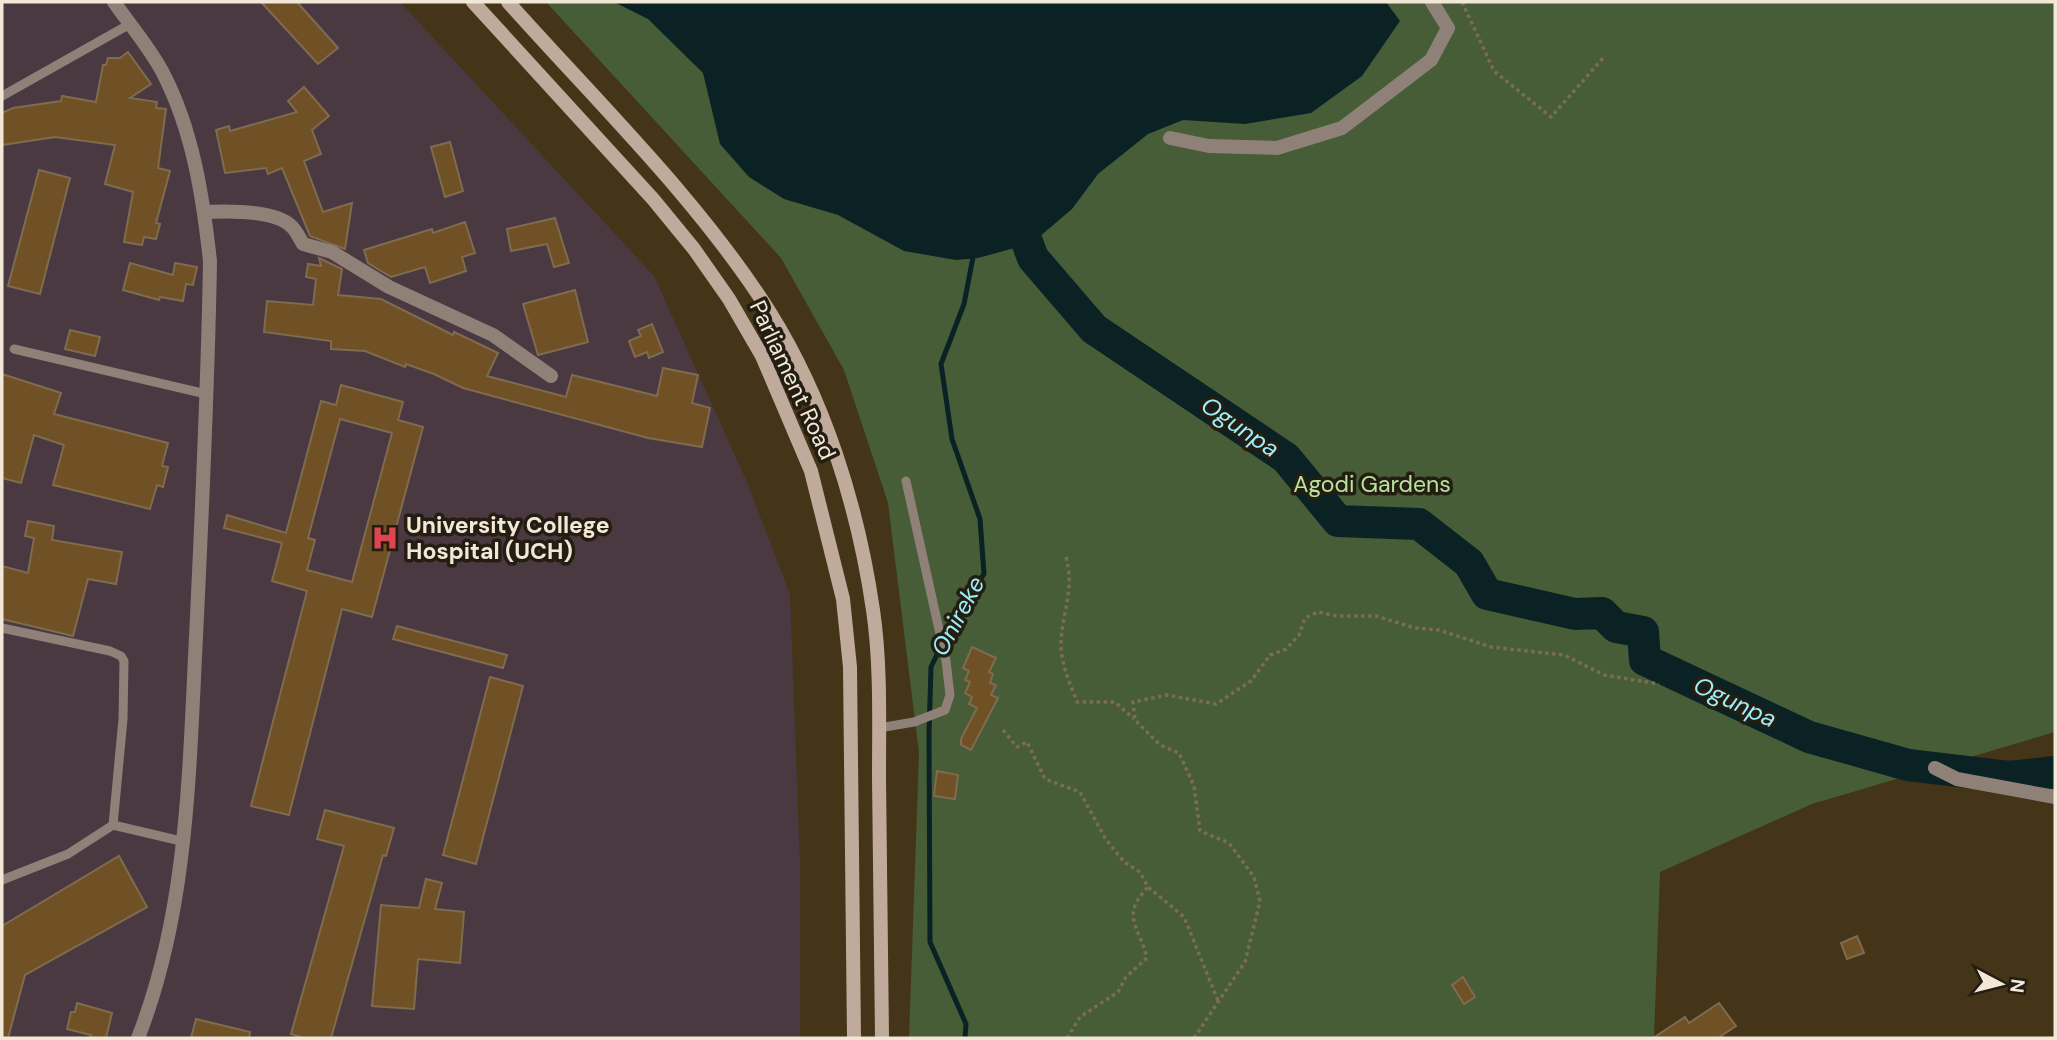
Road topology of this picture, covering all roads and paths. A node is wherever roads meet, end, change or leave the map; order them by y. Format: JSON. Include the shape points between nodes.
{"nodes":[{"id":1,"x":114,"y":2,"type":"edge"},
{"id":2,"x":473,"y":2,"type":"edge"},
{"id":3,"x":508,"y":2,"type":"edge"},
{"id":4,"x":1432,"y":2,"type":"edge"},
{"id":5,"x":1462,"y":2,"type":"edge"},
{"id":6,"x":130,"y":24,"type":"junction"},
{"id":7,"x":1604,"y":57,"type":"dead end"},
{"id":8,"x":2,"y":96,"type":"edge"},
{"id":9,"x":1170,"y":138,"type":"dead end"},
{"id":10,"x":204,"y":212,"type":"junction"},
{"id":11,"x":14,"y":349,"type":"dead end"},
{"id":12,"x":551,"y":376,"type":"dead end"},
{"id":13,"x":206,"y":394,"type":"junction"},
{"id":14,"x":906,"y":481,"type":"dead end"},
{"id":15,"x":1066,"y":557,"type":"dead end"},
{"id":16,"x":2,"y":628,"type":"edge"},
{"id":17,"x":1660,"y":684,"type":"dead end"},
{"id":18,"x":1135,"y":720,"type":"junction"},
{"id":19,"x":879,"y":727,"type":"junction"},
{"id":20,"x":1003,"y":730,"type":"dead end"},
{"id":21,"x":1934,"y":768,"type":"dead end"},
{"id":22,"x":2055,"y":797,"type":"edge"},
{"id":23,"x":113,"y":825,"type":"junction"},
{"id":24,"x":181,"y":841,"type":"junction"},
{"id":25,"x":2,"y":880,"type":"edge"},
{"id":26,"x":1148,"y":887,"type":"junction"},
{"id":27,"x":1219,"y":1003,"type":"junction"},
{"id":28,"x":138,"y":1038,"type":"edge"},
{"id":29,"x":854,"y":1038,"type":"edge"},
{"id":30,"x":882,"y":1038,"type":"edge"},
{"id":31,"x":1067,"y":1038,"type":"edge"},
{"id":32,"x":1194,"y":1038,"type":"edge"}],
"edges":[{"from":1,"to":6,"type":"street"},
{"from":2,"to":29,"type":"main road","name":"Parliament Road","via":[[694,250],[762,356],[811,471],[843,599],[850,667]]},
{"from":3,"to":19,"type":"main road","name":"Parliament Road","via":[[694,209],[747,278],[798,361],[827,431],[860,542],[873,612]]},
{"from":4,"to":9,"type":"street","via":[[1448,28],[1431,60],[1342,128],[1277,148],[1209,146]]},
{"from":5,"to":7,"type":"path","via":[[1494,71],[1551,117]]},
{"from":6,"to":8,"type":"lane"},
{"from":6,"to":10,"type":"street","via":[[167,85],[191,144]]},
{"from":10,"to":12,"type":"street","via":[[235,211],[290,225],[303,244],[332,251],[413,299],[493,335]]},
{"from":10,"to":13,"type":"street","via":[[209,261]]},
{"from":11,"to":13,"type":"lane"},
{"from":13,"to":24,"type":"street","via":[[188,798]]},
{"from":14,"to":19,"type":"lane","via":[[950,695],[944,710],[914,722]]},
{"from":15,"to":18,"type":"path","via":[[1072,577],[1061,643],[1063,666],[1077,702],[1115,702]]},
{"from":16,"to":23,"type":"lane","via":[[110,651],[124,661]]},
{"from":17,"to":18,"type":"path","via":[[1604,675],[1564,655],[1491,648],[1376,616],[1318,612],[1305,618],[1299,635],[1286,649],[1270,655],[1237,693],[1216,704],[1167,695],[1133,702]]},
{"from":18,"to":27,"type":"path","via":[[1184,761],[1194,786],[1200,831],[1229,843],[1254,877],[1260,901],[1245,962]]},
{"from":19,"to":30,"type":"main road","name":"Parliament Road"},
{"from":20,"to":26,"type":"path","via":[[1017,747],[1027,742],[1045,779],[1080,792],[1105,838],[1124,862],[1140,872]]},
{"from":21,"to":22,"type":"street","via":[[1957,779]]},
{"from":23,"to":24,"type":"lane"},
{"from":23,"to":25,"type":"lane","via":[[68,854]]},
{"from":24,"to":28,"type":"street","via":[[168,945]]},
{"from":26,"to":27,"type":"path","via":[[1184,917]]},
{"from":26,"to":31,"type":"path","via":[[1131,914],[1147,958],[1126,977],[1118,992],[1080,1017]]},
{"from":27,"to":32,"type":"path"}]}
